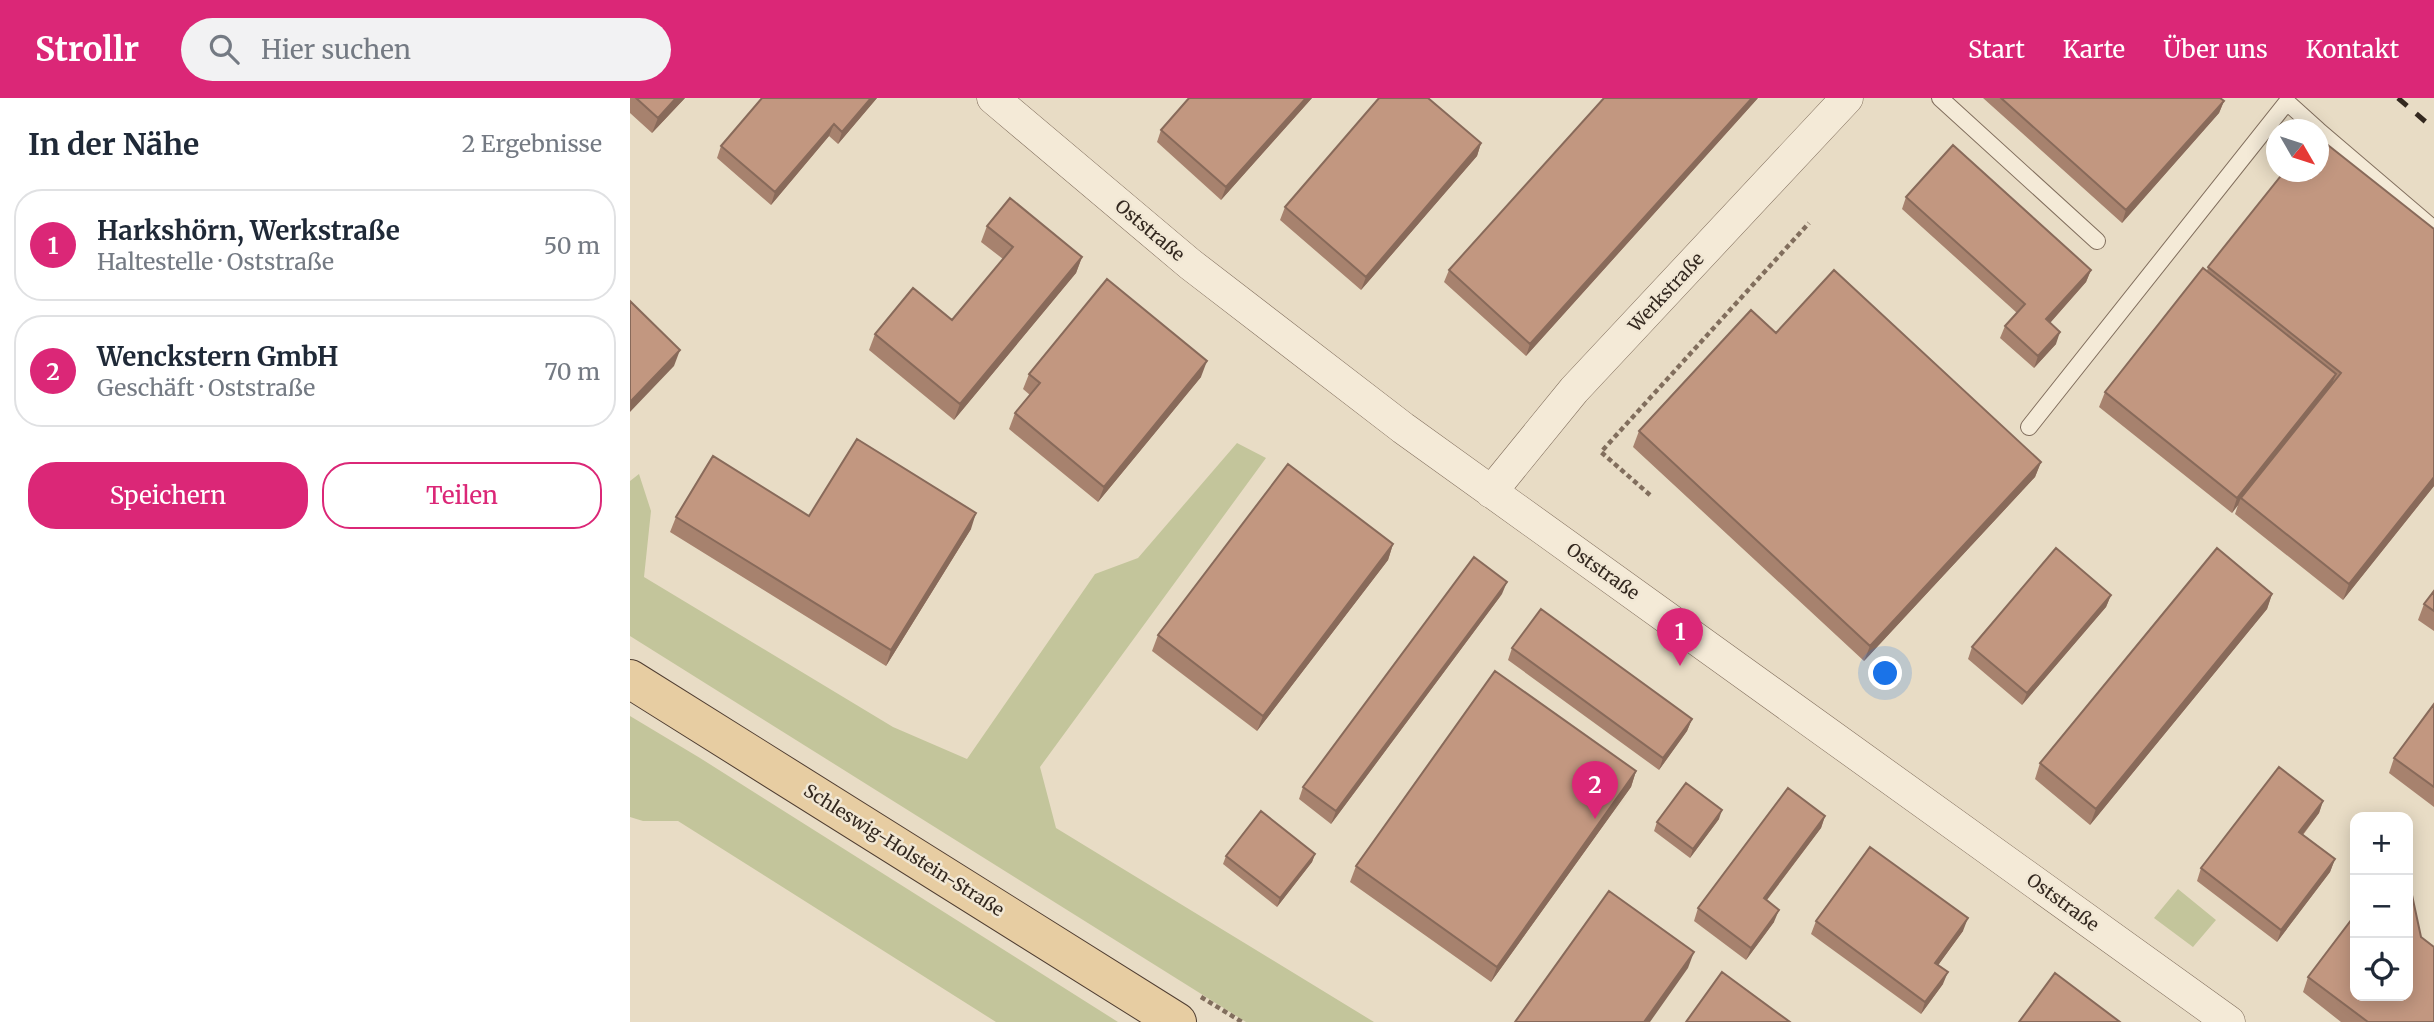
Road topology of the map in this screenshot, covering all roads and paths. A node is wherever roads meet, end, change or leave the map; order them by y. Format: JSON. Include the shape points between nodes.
{"nodes":[{"id":1,"x":993,"y":98,"type":"edge"},
{"id":2,"x":1847,"y":98,"type":"edge"},
{"id":3,"x":1940,"y":98,"type":"edge"},
{"id":4,"x":2274,"y":119,"type":"edge"},
{"id":5,"x":2306,"y":119,"type":"edge"},
{"id":6,"x":2266,"y":128,"type":"edge"},
{"id":7,"x":2329,"y":139,"type":"edge"},
{"id":8,"x":1809,"y":223,"type":"dead end"},
{"id":9,"x":2434,"y":229,"type":"edge"},
{"id":10,"x":2097,"y":241,"type":"dead end"},
{"id":11,"x":2029,"y":427,"type":"dead end"},
{"id":12,"x":1490,"y":492,"type":"junction"},
{"id":13,"x":1650,"y":495,"type":"dead end"},
{"id":14,"x":630,"y":679,"type":"edge"},
{"id":15,"x":1177,"y":1022,"type":"edge"},
{"id":16,"x":2229,"y":1022,"type":"edge"}],
"edges":[{"from":1,"to":12,"type":"street","name":"Oststraße","via":[[1196,269]]},
{"from":2,"to":12,"type":"street","name":"Werkstraße","via":[[1574,390]]},
{"from":3,"to":10,"type":"lane"},
{"from":4,"to":5,"type":"lane","via":[[2287,102]]},
{"from":6,"to":11,"type":"lane"},
{"from":7,"to":9,"type":"lane"},
{"from":8,"to":13,"type":"path","via":[[1601,452]]},
{"from":12,"to":16,"type":"street","name":"Oststraße"},
{"from":14,"to":15,"type":"main road","name":"Schleswig-Holstein-Straße"}]}
